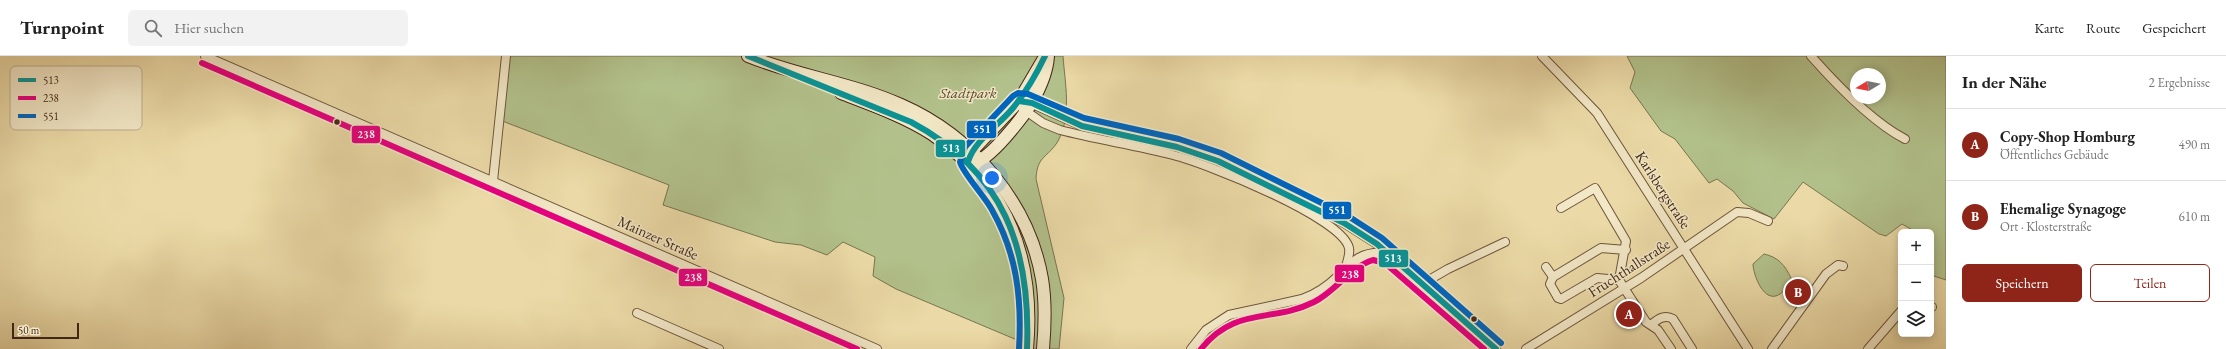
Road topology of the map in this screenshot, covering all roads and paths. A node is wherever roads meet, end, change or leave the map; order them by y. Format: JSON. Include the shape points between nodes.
{"nodes":[{"id":1,"x":205,"y":56,"type":"edge"},
{"id":2,"x":506,"y":56,"type":"edge"},
{"id":3,"x":748,"y":56,"type":"edge"},
{"id":4,"x":1045,"y":56,"type":"edge"},
{"id":5,"x":1048,"y":56,"type":"edge"},
{"id":6,"x":1542,"y":56,"type":"edge"},
{"id":7,"x":1811,"y":56,"type":"edge"},
{"id":8,"x":1019,"y":101,"type":"junction"},
{"id":9,"x":1028,"y":108,"type":"junction"},
{"id":10,"x":1906,"y":139,"type":"dead end"},
{"id":11,"x":969,"y":157,"type":"junction"},
{"id":12,"x":980,"y":161,"type":"junction"},
{"id":13,"x":493,"y":181,"type":"junction"},
{"id":14,"x":1561,"y":208,"type":"dead end"},
{"id":15,"x":1768,"y":221,"type":"dead end"},
{"id":16,"x":1505,"y":242,"type":"dead end"},
{"id":17,"x":1684,"y":249,"type":"junction"},
{"id":18,"x":1626,"y":250,"type":"junction"},
{"id":19,"x":1385,"y":253,"type":"junction"},
{"id":20,"x":1346,"y":266,"type":"junction"},
{"id":21,"x":1843,"y":266,"type":"dead end"},
{"id":22,"x":1546,"y":267,"type":"dead end"},
{"id":23,"x":1553,"y":277,"type":"junction"},
{"id":24,"x":1619,"y":280,"type":"junction"},
{"id":25,"x":1422,"y":284,"type":"junction"},
{"id":26,"x":1624,"y":288,"type":"junction"},
{"id":27,"x":637,"y":313,"type":"dead end"},
{"id":28,"x":1898,"y":314,"type":"edge"},
{"id":29,"x":1652,"y":324,"type":"junction"},
{"id":30,"x":719,"y":349,"type":"edge"},
{"id":31,"x":877,"y":349,"type":"edge"},
{"id":32,"x":1027,"y":349,"type":"edge"},
{"id":33,"x":1043,"y":349,"type":"edge"},
{"id":34,"x":1191,"y":349,"type":"edge"},
{"id":35,"x":1496,"y":349,"type":"edge"},
{"id":36,"x":1526,"y":349,"type":"edge"},
{"id":37,"x":1671,"y":349,"type":"edge"},
{"id":38,"x":1692,"y":349,"type":"edge"},
{"id":39,"x":1748,"y":349,"type":"edge"},
{"id":40,"x":1772,"y":349,"type":"edge"},
{"id":41,"x":1868,"y":349,"type":"edge"}],
"edges":[{"from":1,"to":13,"type":"street","name":"Mainzer Straße"},
{"from":2,"to":13,"type":"street"},
{"from":3,"to":11,"type":"main road","via":[[908,120]]},
{"from":4,"to":8,"type":"main road"},
{"from":5,"to":9,"type":"main road","via":[[1042,82]]},
{"from":6,"to":17,"type":"street","name":"Karlsbergstraße","via":[[1597,113]]},
{"from":7,"to":10,"type":"street","via":[[1845,92],[1888,129]]},
{"from":8,"to":9,"type":"street"},
{"from":8,"to":11,"type":"main road"},
{"from":9,"to":12,"type":"main road","via":[[1010,131]]},
{"from":9,"to":19,"type":"street","via":[[1082,126],[1177,147],[1218,161],[1344,223],[1368,238]]},
{"from":9,"to":20,"type":"street","via":[[1060,130],[1174,155],[1242,180],[1322,220],[1342,236],[1349,247]]},
{"from":11,"to":12,"type":"main road"},
{"from":11,"to":32,"type":"main road","via":[[997,200],[1016,238],[1023,260],[1029,312]]},
{"from":12,"to":33,"type":"main road","via":[[1001,184],[1022,220],[1032,244],[1042,280],[1045,312]]},
{"from":13,"to":31,"type":"street","name":"Mainzer Straße"},
{"from":14,"to":18,"type":"street","via":[[1594,188],[1624,235]]},
{"from":15,"to":17,"type":"street","name":"Fruchthallstraße","via":[[1737,212]]},
{"from":16,"to":25,"type":"street","via":[[1448,268]]},
{"from":17,"to":26,"type":"street","name":"Fruchthallstraße"},
{"from":17,"to":39,"type":"street","name":"Karlsbergstraße"},
{"from":18,"to":23,"type":"street","via":[[1601,248]]},
{"from":18,"to":24,"type":"street"},
{"from":19,"to":20,"type":"street","via":[[1363,255]]},
{"from":19,"to":25,"type":"street"},
{"from":20,"to":34,"type":"street","via":[[1328,285],[1313,295],[1229,315],[1206,330]]},
{"from":21,"to":40,"type":"street","via":[[1838,265],[1826,274]]},
{"from":22,"to":23,"type":"street"},
{"from":23,"to":24,"type":"street","via":[[1550,284],[1558,298],[1562,299],[1597,278]]},
{"from":24,"to":26,"type":"street"},
{"from":25,"to":35,"type":"street"},
{"from":26,"to":29,"type":"street","via":[[1646,322]]},
{"from":26,"to":36,"type":"street","name":"Fruchthallstraße"},
{"from":27,"to":30,"type":"street"},
{"from":28,"to":41,"type":"street"},
{"from":29,"to":37,"type":"street"},
{"from":29,"to":38,"type":"street","via":[[1669,316]]}]}
